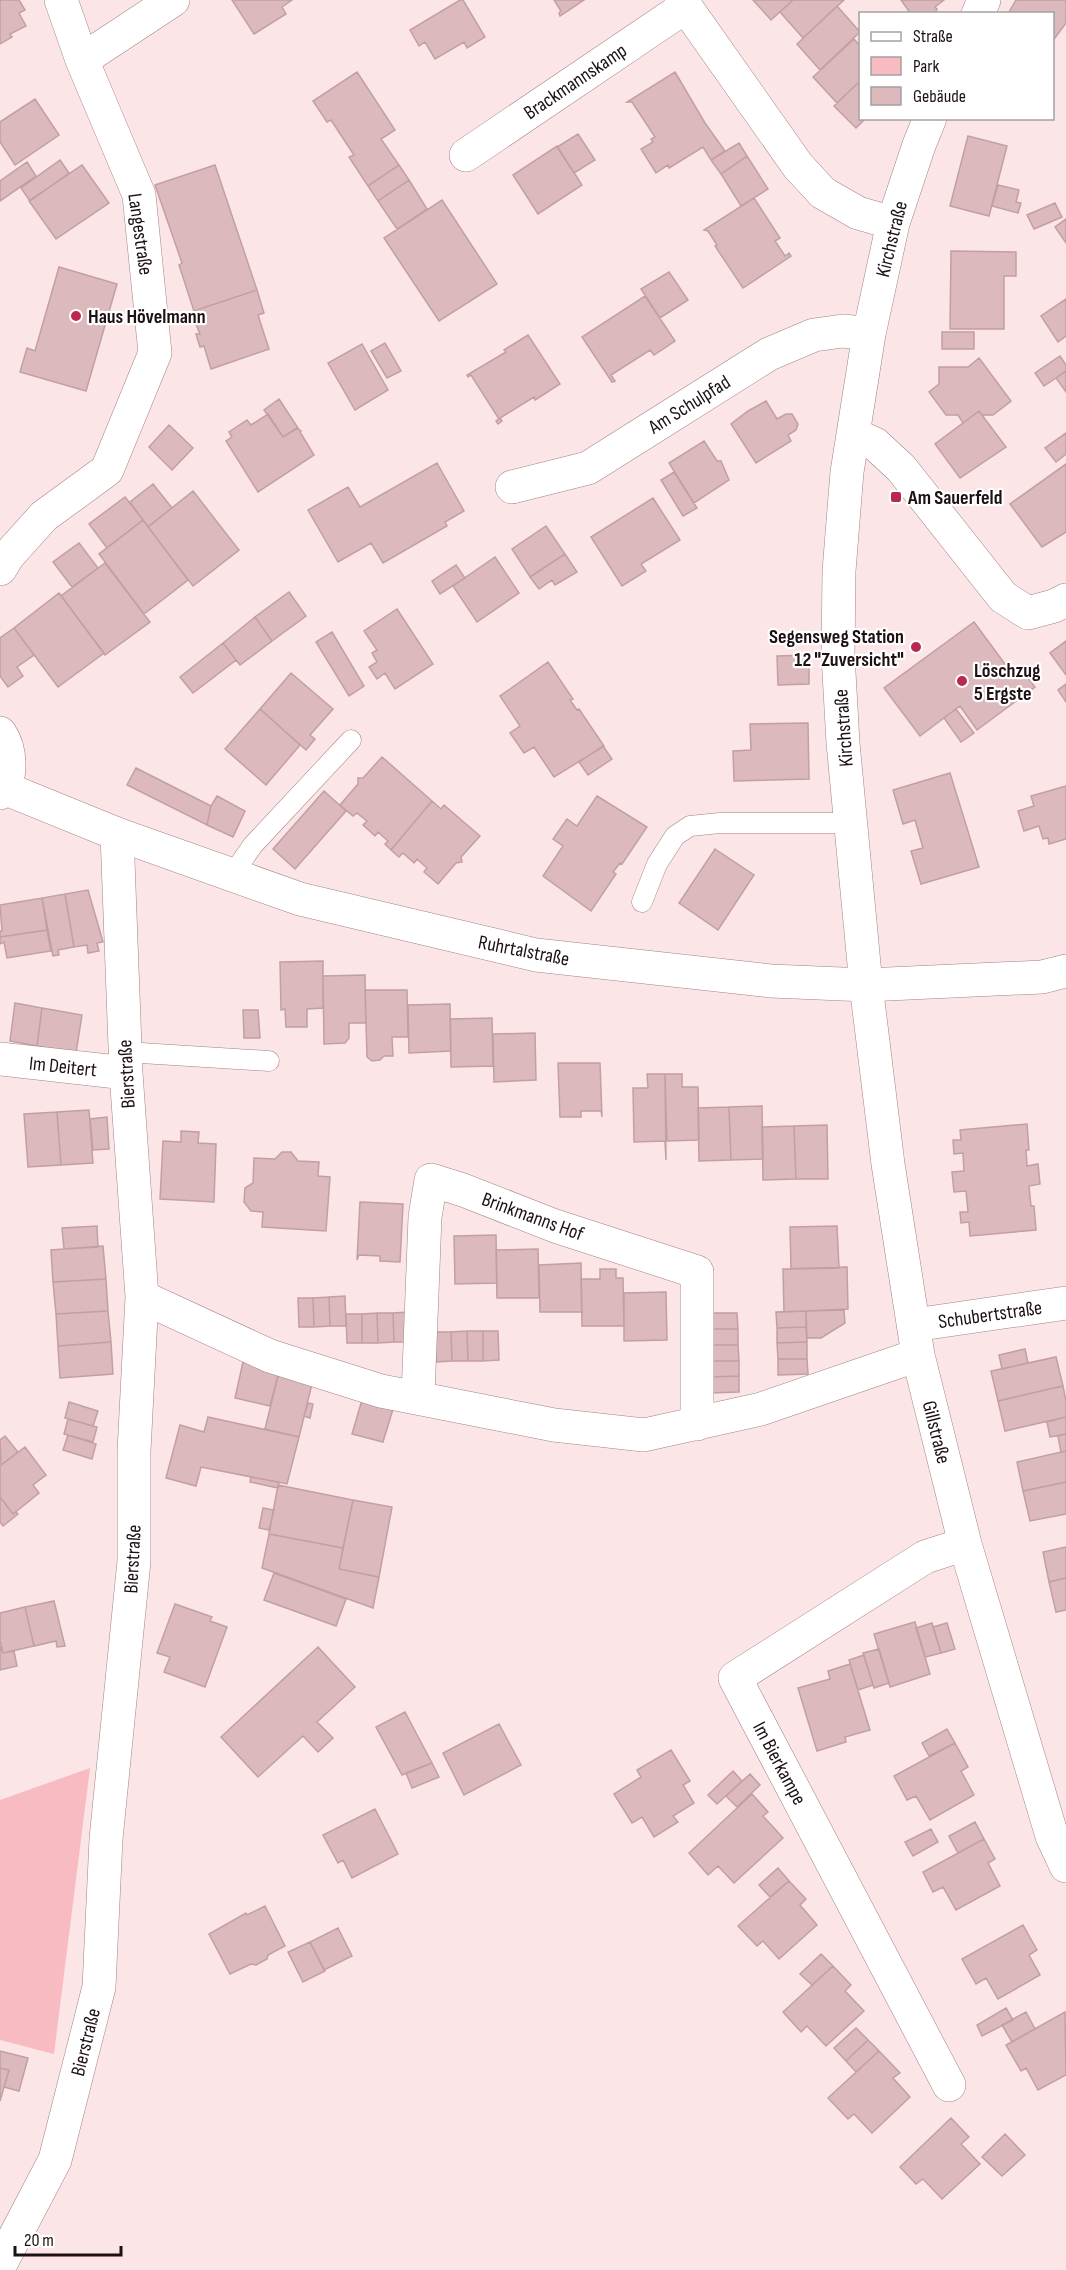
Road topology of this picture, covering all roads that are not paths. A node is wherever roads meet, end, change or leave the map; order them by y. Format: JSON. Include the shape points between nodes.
{"nodes":[{"id":1,"x":61,"y":0,"type":"edge"},
{"id":2,"x":173,"y":0,"type":"edge"},
{"id":3,"x":683,"y":3,"type":"edge"},
{"id":4,"x":82,"y":60,"type":"junction"},
{"id":5,"x":929,"y":120,"type":"edge"},
{"id":6,"x":466,"y":155,"type":"dead end"},
{"id":7,"x":892,"y":223,"type":"junction"},
{"id":8,"x":869,"y":334,"type":"junction"},
{"id":9,"x":853,"y":434,"type":"junction"},
{"id":10,"x":512,"y":487,"type":"dead end"},
{"id":11,"x":0,"y":569,"type":"edge"},
{"id":12,"x":1066,"y":600,"type":"edge"},
{"id":13,"x":0,"y":733,"type":"edge"},
{"id":14,"x":351,"y":740,"type":"dead end"},
{"id":15,"x":2,"y":790,"type":"edge"},
{"id":16,"x":851,"y":823,"type":"junction"},
{"id":17,"x":117,"y":834,"type":"junction"},
{"id":18,"x":232,"y":875,"type":"junction"},
{"id":19,"x":642,"y":902,"type":"dead end"},
{"id":20,"x":1066,"y":971,"type":"edge"},
{"id":21,"x":866,"y":986,"type":"junction"},
{"id":22,"x":0,"y":1059,"type":"edge"},
{"id":23,"x":270,"y":1061,"type":"dead end"},
{"id":24,"x":125,"y":1063,"type":"junction"},
{"id":25,"x":142,"y":1297,"type":"junction"},
{"id":26,"x":1066,"y":1303,"type":"edge"},
{"id":27,"x":916,"y":1340,"type":"junction"},
{"id":28,"x":417,"y":1396,"type":"junction"},
{"id":29,"x":697,"y":1424,"type":"junction"},
{"id":30,"x":965,"y":1544,"type":"junction"},
{"id":31,"x":1066,"y":1866,"type":"edge"},
{"id":32,"x":949,"y":2085,"type":"dead end"},
{"id":33,"x":0,"y":2265,"type":"edge"}],
"edges":[{"from":1,"to":4,"type":"street","name":"Langestraße"},
{"from":2,"to":4,"type":"street"},
{"from":3,"to":6,"type":"street","name":"Brackmannskamp"},
{"from":3,"to":7,"type":"street","via":[[798,166],[823,193],[858,213]]},
{"from":4,"to":11,"type":"street","name":"Langestraße","via":[[139,195],[155,353],[107,470],[45,516]]},
{"from":5,"to":7,"type":"street","name":"Kirchstraße"},
{"from":7,"to":8,"type":"street","name":"Kirchstraße"},
{"from":8,"to":9,"type":"street","name":"Kirchstraße"},
{"from":8,"to":10,"type":"street","name":"Am Schulpfad","via":[[843,331],[814,335],[769,354],[588,468]]},
{"from":9,"to":12,"type":"street","via":[[875,444],[901,468],[1003,597],[1028,613]]},
{"from":9,"to":16,"type":"street","name":"Kirchstraße","via":[[844,495],[838,655]]},
{"from":13,"to":15,"type":"street","name":"Ruhrtalstraße","via":[[9,764]]},
{"from":14,"to":18,"type":"lane","via":[[253,845]]},
{"from":15,"to":17,"type":"street","name":"Ruhrtalstraße"},
{"from":16,"to":19,"type":"lane","via":[[690,826],[675,836],[657,864]]},
{"from":16,"to":21,"type":"street","name":"Kirchstraße"},
{"from":17,"to":18,"type":"street","name":"Ruhrtalstraße"},
{"from":17,"to":24,"type":"street","name":"Bierstraße"},
{"from":18,"to":21,"type":"street","name":"Ruhrtalstraße","via":[[300,899],[536,955],[759,980]]},
{"from":20,"to":21,"type":"street","name":"Ruhrtalstraße","via":[[1042,977]]},
{"from":21,"to":27,"type":"street","name":"Gillstraße","via":[[888,1164]]},
{"from":22,"to":24,"type":"street","name":"Im Deitert"},
{"from":23,"to":24,"type":"lane"},
{"from":24,"to":25,"type":"street","name":"Bierstraße"},
{"from":25,"to":28,"type":"street","via":[[270,1356],[381,1391]]},
{"from":25,"to":33,"type":"street","name":"Bierstraße","via":[[134,1451],[134,1561],[106,1839],[99,1987],[55,2160]]},
{"from":26,"to":27,"type":"street","name":"Schubertstraße"},
{"from":27,"to":29,"type":"street","via":[[761,1409]]},
{"from":27,"to":30,"type":"street","name":"Gillstraße"},
{"from":28,"to":29,"type":"street","via":[[489,1414],[644,1435]]},
{"from":28,"to":29,"type":"street","name":"Brinkmanns Hof","via":[[425,1217],[431,1180],[697,1272]]},
{"from":30,"to":31,"type":"street","name":"Gillstraße","via":[[1052,1836]]},
{"from":30,"to":32,"type":"street","name":"Im Bierkampe","via":[[925,1557],[735,1678]]}]}
